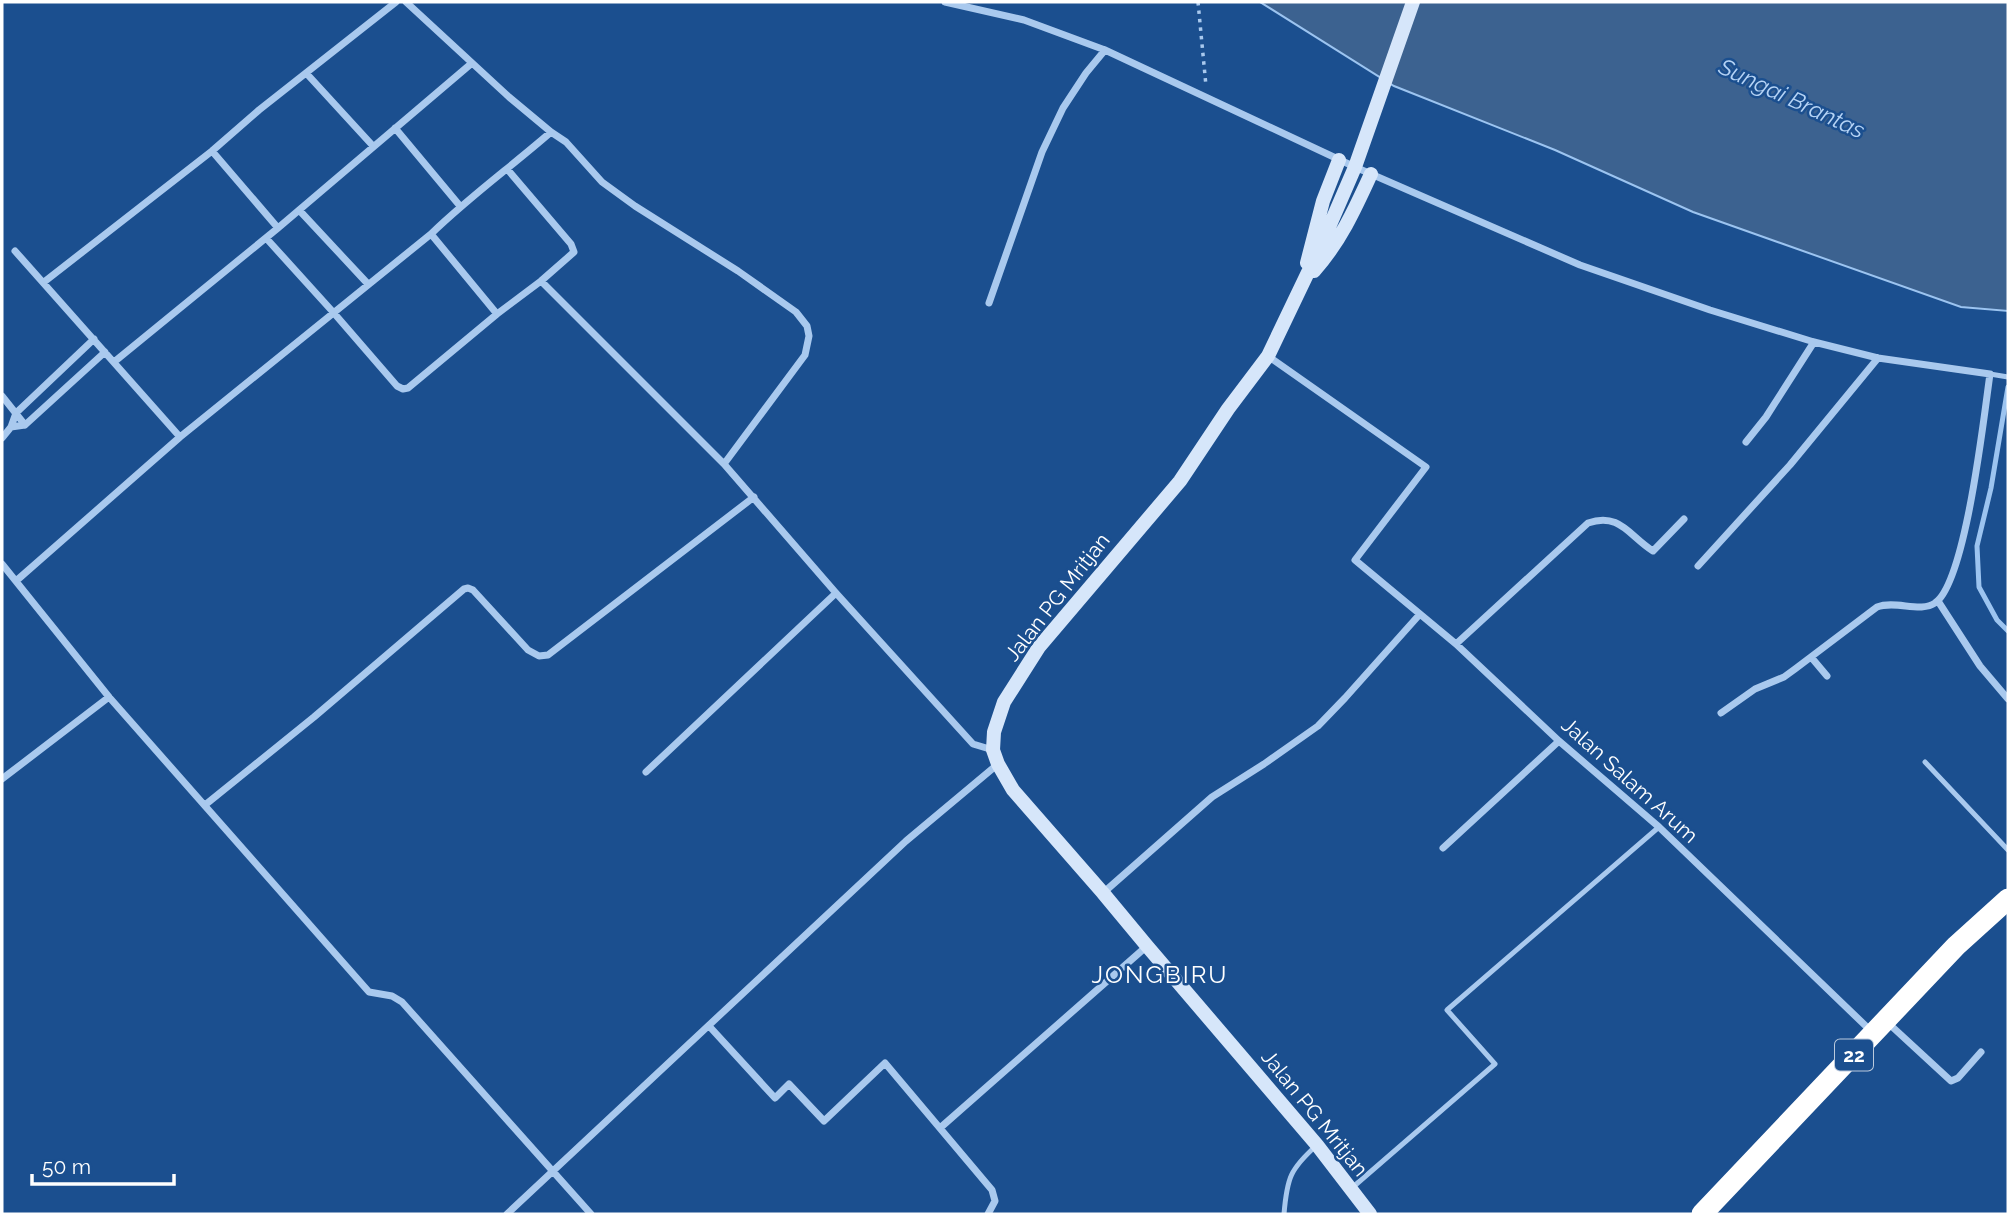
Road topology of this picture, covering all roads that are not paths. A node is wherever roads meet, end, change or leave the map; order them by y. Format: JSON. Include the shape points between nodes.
{"nodes":[{"id":1,"x":396,"y":2,"type":"edge"},
{"id":2,"x":406,"y":2,"type":"edge"},
{"id":3,"x":945,"y":2,"type":"edge"},
{"id":4,"x":1413,"y":2,"type":"edge"},
{"id":5,"x":1105,"y":50,"type":"junction"},
{"id":6,"x":472,"y":63,"type":"junction"},
{"id":7,"x":307,"y":74,"type":"junction"},
{"id":8,"x":395,"y":128,"type":"junction"},
{"id":9,"x":551,"y":132,"type":"junction"},
{"id":10,"x":373,"y":146,"type":"junction"},
{"id":11,"x":212,"y":151,"type":"junction"},
{"id":12,"x":1339,"y":160,"type":"junction"},
{"id":13,"x":1355,"y":167,"type":"junction"},
{"id":14,"x":508,"y":170,"type":"junction"},
{"id":15,"x":1371,"y":174,"type":"junction"},
{"id":16,"x":460,"y":206,"type":"junction"},
{"id":17,"x":299,"y":210,"type":"junction"},
{"id":18,"x":278,"y":228,"type":"junction"},
{"id":19,"x":432,"y":234,"type":"junction"},
{"id":20,"x":266,"y":238,"type":"junction"},
{"id":21,"x":15,"y":251,"type":"dead end"},
{"id":22,"x":541,"y":281,"type":"junction"},
{"id":23,"x":44,"y":282,"type":"junction"},
{"id":24,"x":1304,"y":282,"type":"junction"},
{"id":25,"x":368,"y":284,"type":"junction"},
{"id":26,"x":989,"y":303,"type":"dead end"},
{"id":27,"x":333,"y":312,"type":"junction"},
{"id":28,"x":497,"y":314,"type":"junction"},
{"id":29,"x":94,"y":339,"type":"junction"},
{"id":30,"x":1814,"y":342,"type":"junction"},
{"id":31,"x":105,"y":352,"type":"junction"},
{"id":32,"x":1268,"y":356,"type":"junction"},
{"id":33,"x":1878,"y":358,"type":"junction"},
{"id":34,"x":114,"y":362,"type":"junction"},
{"id":35,"x":1990,"y":374,"type":"junction"},
{"id":36,"x":2008,"y":377,"type":"edge"},
{"id":37,"x":2,"y":396,"type":"edge"},
{"id":38,"x":16,"y":414,"type":"junction"},
{"id":39,"x":25,"y":425,"type":"junction"},
{"id":40,"x":12,"y":427,"type":"junction"},
{"id":41,"x":180,"y":437,"type":"junction"},
{"id":42,"x":2,"y":438,"type":"edge"},
{"id":43,"x":1745,"y":442,"type":"dead end"},
{"id":44,"x":724,"y":464,"type":"junction"},
{"id":45,"x":754,"y":498,"type":"junction"},
{"id":46,"x":1684,"y":519,"type":"dead end"},
{"id":47,"x":2,"y":564,"type":"edge"},
{"id":48,"x":1698,"y":566,"type":"dead end"},
{"id":49,"x":16,"y":581,"type":"junction"},
{"id":50,"x":836,"y":593,"type":"junction"},
{"id":51,"x":1938,"y":601,"type":"junction"},
{"id":52,"x":1420,"y":614,"type":"junction"},
{"id":53,"x":1456,"y":644,"type":"junction"},
{"id":54,"x":1811,"y":657,"type":"junction"},
{"id":55,"x":1827,"y":676,"type":"dead end"},
{"id":56,"x":109,"y":697,"type":"junction"},
{"id":57,"x":2008,"y":699,"type":"edge"},
{"id":58,"x":1721,"y":713,"type":"dead end"},
{"id":59,"x":1559,"y":741,"type":"junction"},
{"id":60,"x":995,"y":757,"type":"junction"},
{"id":61,"x":1925,"y":762,"type":"dead end"},
{"id":62,"x":646,"y":772,"type":"dead end"},
{"id":63,"x":2,"y":779,"type":"edge"},
{"id":64,"x":205,"y":805,"type":"junction"},
{"id":65,"x":1659,"y":827,"type":"junction"},
{"id":66,"x":1443,"y":848,"type":"dead end"},
{"id":67,"x":2008,"y":850,"type":"edge"},
{"id":68,"x":1103,"y":893,"type":"junction"},
{"id":69,"x":2008,"y":898,"type":"edge"},
{"id":70,"x":1147,"y":946,"type":"junction"},
{"id":71,"x":709,"y":1026,"type":"junction"},
{"id":72,"x":1880,"y":1028,"type":"junction"},
{"id":73,"x":1981,"y":1052,"type":"dead end"},
{"id":74,"x":940,"y":1128,"type":"junction"},
{"id":75,"x":1317,"y":1144,"type":"junction"},
{"id":76,"x":553,"y":1172,"type":"junction"},
{"id":77,"x":1350,"y":1189,"type":"junction"},
{"id":78,"x":507,"y":1214,"type":"edge"},
{"id":79,"x":591,"y":1214,"type":"edge"},
{"id":80,"x":988,"y":1214,"type":"edge"},
{"id":81,"x":1284,"y":1214,"type":"edge"},
{"id":82,"x":1370,"y":1214,"type":"edge"},
{"id":83,"x":1702,"y":1214,"type":"edge"}],
"edges":[{"from":1,"to":7,"type":"street"},
{"from":2,"to":6,"type":"street"},
{"from":3,"to":5,"type":"street","via":[[1024,20]]},
{"from":4,"to":13,"type":"main road","name":"Jalan PG Mritjan"},
{"from":5,"to":12,"type":"street"},
{"from":5,"to":26,"type":"street","via":[[1063,108],[1042,152]]},
{"from":6,"to":8,"type":"street"},
{"from":6,"to":9,"type":"street"},
{"from":7,"to":10,"type":"street"},
{"from":7,"to":11,"type":"street"},
{"from":8,"to":10,"type":"street"},
{"from":8,"to":16,"type":"street"},
{"from":9,"to":14,"type":"street"},
{"from":9,"to":44,"type":"street","via":[[602,182],[738,271],[796,312],[807,326],[805,355]]},
{"from":10,"to":17,"type":"street"},
{"from":11,"to":18,"type":"street"},
{"from":11,"to":23,"type":"street"},
{"from":12,"to":13,"type":"street"},
{"from":12,"to":24,"type":"main road","via":[[1323,201]]},
{"from":13,"to":15,"type":"street"},
{"from":13,"to":24,"type":"main road","name":"Jalan PG Mritjan"},
{"from":14,"to":16,"type":"street"},
{"from":14,"to":22,"type":"street","via":[[574,252]]},
{"from":15,"to":24,"type":"main road","via":[[1350,221]]},
{"from":15,"to":30,"type":"street","via":[[1580,265]]},
{"from":16,"to":19,"type":"street"},
{"from":17,"to":18,"type":"street"},
{"from":17,"to":25,"type":"street"},
{"from":18,"to":20,"type":"street"},
{"from":19,"to":25,"type":"street"},
{"from":19,"to":28,"type":"street"},
{"from":20,"to":27,"type":"street"},
{"from":20,"to":34,"type":"street"},
{"from":21,"to":23,"type":"street"},
{"from":22,"to":28,"type":"street"},
{"from":22,"to":44,"type":"street"},
{"from":23,"to":29,"type":"street"},
{"from":24,"to":32,"type":"main road","name":"Jalan PG Mritjan"},
{"from":25,"to":27,"type":"street"},
{"from":27,"to":28,"type":"street","via":[[404,389]]},
{"from":27,"to":41,"type":"street"},
{"from":29,"to":31,"type":"street"},
{"from":29,"to":38,"type":"street"},
{"from":30,"to":33,"type":"street"},
{"from":30,"to":43,"type":"street"},
{"from":31,"to":34,"type":"street"},
{"from":31,"to":39,"type":"street"},
{"from":32,"to":52,"type":"street","name":"Jalan Salam Arum","via":[[1426,467],[1355,560]]},
{"from":32,"to":60,"type":"main road","name":"Jalan PG Mritjan","via":[[1180,481],[1039,647],[1004,702],[994,732]]},
{"from":33,"to":35,"type":"street"},
{"from":33,"to":48,"type":"street"},
{"from":34,"to":41,"type":"street"},
{"from":35,"to":36,"type":"lane"},
{"from":35,"to":51,"type":"street","via":[[1964,532]]},
{"from":37,"to":38,"type":"street"},
{"from":38,"to":39,"type":"street"},
{"from":38,"to":40,"type":"street"},
{"from":39,"to":40,"type":"street"},
{"from":40,"to":42,"type":"street"},
{"from":41,"to":49,"type":"street"},
{"from":44,"to":45,"type":"street"},
{"from":45,"to":50,"type":"street"},
{"from":45,"to":64,"type":"street","via":[[548,655],[528,650],[474,590],[464,589]]},
{"from":46,"to":53,"type":"street","via":[[1653,551],[1612,520],[1588,523]]},
{"from":47,"to":49,"type":"street"},
{"from":49,"to":56,"type":"street"},
{"from":50,"to":60,"type":"street","via":[[973,744]]},
{"from":50,"to":62,"type":"street"},
{"from":51,"to":54,"type":"street","via":[[1924,607],[1877,607]]},
{"from":51,"to":57,"type":"street","via":[[1980,666]]},
{"from":52,"to":53,"type":"street","name":"Jalan Salam Arum"},
{"from":52,"to":68,"type":"street","via":[[1318,726],[1212,797]]},
{"from":53,"to":59,"type":"street","name":"Jalan Salam Arum"},
{"from":54,"to":55,"type":"street"},
{"from":54,"to":58,"type":"street"},
{"from":56,"to":63,"type":"street"},
{"from":56,"to":64,"type":"street"},
{"from":59,"to":65,"type":"street","name":"Jalan Salam Arum"},
{"from":59,"to":66,"type":"street"},
{"from":60,"to":68,"type":"main road","name":"Jalan PG Mritjan","via":[[1013,790]]},
{"from":60,"to":71,"type":"street"},
{"from":61,"to":67,"type":"lane"},
{"from":64,"to":76,"type":"street","via":[[369,992],[402,1002]]},
{"from":65,"to":72,"type":"street","name":"Jalan Salam Arum"},
{"from":65,"to":77,"type":"lane","via":[[1447,1010],[1495,1064]]},
{"from":68,"to":70,"type":"main road","name":"Jalan PG Mritjan"},
{"from":69,"to":72,"type":"highway","number":"22"},
{"from":70,"to":74,"type":"street"},
{"from":70,"to":75,"type":"main road","name":"Jalan PG Mritjan"},
{"from":71,"to":74,"type":"street","via":[[775,1098],[789,1084],[824,1121],[885,1063]]},
{"from":71,"to":76,"type":"street"},
{"from":72,"to":73,"type":"street","name":"Jalan Salam Arum","via":[[1951,1081]]},
{"from":72,"to":83,"type":"highway","number":"22"},
{"from":74,"to":80,"type":"street","via":[[992,1190],[995,1201]]},
{"from":75,"to":77,"type":"main road","name":"Jalan PG Mritjan"},
{"from":75,"to":81,"type":"lane","via":[[1290,1173]]},
{"from":76,"to":78,"type":"street"},
{"from":76,"to":79,"type":"street"},
{"from":77,"to":82,"type":"main road","name":"Jalan PG Mritjan"}]}
